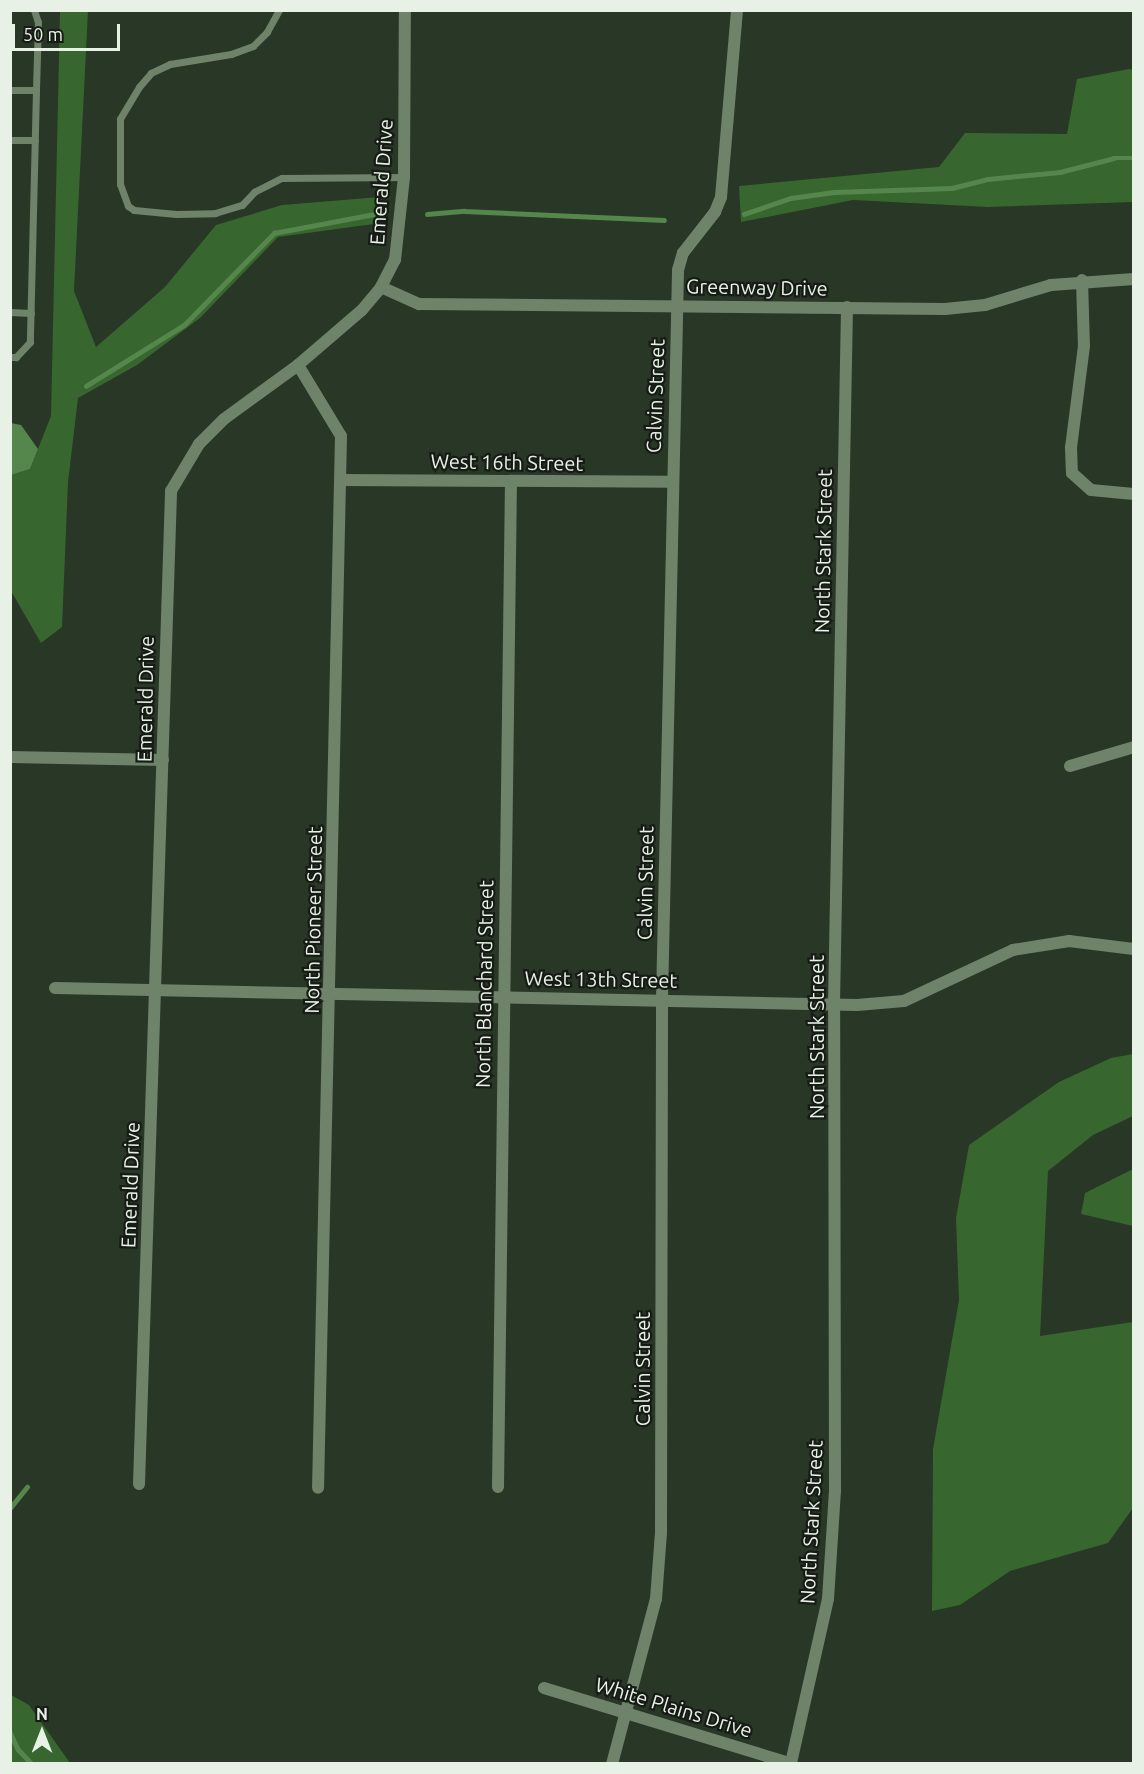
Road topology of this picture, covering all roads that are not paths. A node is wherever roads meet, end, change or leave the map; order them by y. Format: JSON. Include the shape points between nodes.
{"nodes":[{"id":1,"x":34,"y":10,"type":"edge"},
{"id":2,"x":279,"y":10,"type":"edge"},
{"id":3,"x":405,"y":10,"type":"edge"},
{"id":4,"x":737,"y":10,"type":"edge"},
{"id":5,"x":10,"y":90,"type":"edge"},
{"id":6,"x":36,"y":90,"type":"junction"},
{"id":7,"x":10,"y":140,"type":"edge"},
{"id":8,"x":35,"y":140,"type":"junction"},
{"id":9,"x":404,"y":177,"type":"junction"},
{"id":10,"x":1134,"y":279,"type":"edge"},
{"id":11,"x":1082,"y":280,"type":"junction"},
{"id":12,"x":381,"y":287,"type":"junction"},
{"id":13,"x":677,"y":305,"type":"junction"},
{"id":14,"x":847,"y":307,"type":"junction"},
{"id":15,"x":10,"y":312,"type":"edge"},
{"id":16,"x":31,"y":313,"type":"junction"},
{"id":17,"x":12,"y":358,"type":"edge"},
{"id":18,"x":298,"y":364,"type":"junction"},
{"id":19,"x":341,"y":480,"type":"junction"},
{"id":20,"x":672,"y":482,"type":"junction"},
{"id":21,"x":511,"y":483,"type":"junction"},
{"id":22,"x":1134,"y":494,"type":"edge"},
{"id":23,"x":1134,"y":747,"type":"edge"},
{"id":24,"x":10,"y":757,"type":"edge"},
{"id":25,"x":163,"y":760,"type":"junction"},
{"id":26,"x":1070,"y":765,"type":"dead end"},
{"id":27,"x":1134,"y":949,"type":"edge"},
{"id":28,"x":55,"y":988,"type":"dead end"},
{"id":29,"x":157,"y":990,"type":"junction"},
{"id":30,"x":331,"y":993,"type":"junction"},
{"id":31,"x":503,"y":997,"type":"junction"},
{"id":32,"x":662,"y":1000,"type":"junction"},
{"id":33,"x":834,"y":1004,"type":"junction"},
{"id":34,"x":140,"y":1484,"type":"dead end"},
{"id":35,"x":498,"y":1487,"type":"dead end"},
{"id":36,"x":318,"y":1488,"type":"dead end"},
{"id":37,"x":544,"y":1688,"type":"dead end"},
{"id":38,"x":626,"y":1713,"type":"junction"},
{"id":39,"x":792,"y":1763,"type":"edge"},
{"id":40,"x":612,"y":1764,"type":"edge"}],
"edges":[{"from":1,"to":6,"type":"lane","via":[[38,22]]},
{"from":2,"to":9,"type":"lane","via":[[267,32],[253,46],[231,54],[170,64],[151,73],[139,87],[120,119],[120,184],[128,206],[155,212],[215,213],[242,205],[254,192],[282,178]]},
{"from":3,"to":9,"type":"street","name":"Emerald Drive"},
{"from":4,"to":13,"type":"street","name":"Calvin Street","via":[[721,197],[715,212],[683,253],[678,270]]},
{"from":5,"to":6,"type":"lane"},
{"from":6,"to":8,"type":"lane"},
{"from":7,"to":8,"type":"lane"},
{"from":8,"to":16,"type":"lane"},
{"from":9,"to":12,"type":"street","name":"Emerald Drive","via":[[395,260]]},
{"from":10,"to":11,"type":"street","name":"Greenway Drive"},
{"from":11,"to":14,"type":"street","name":"Greenway Drive","via":[[985,304],[945,309]]},
{"from":11,"to":22,"type":"street","via":[[1084,346],[1071,447],[1072,473],[1090,490]]},
{"from":12,"to":13,"type":"street","name":"Greenway Drive","via":[[420,304]]},
{"from":12,"to":18,"type":"street","name":"Emerald Drive","via":[[362,310]]},
{"from":13,"to":14,"type":"street","name":"Greenway Drive"},
{"from":13,"to":20,"type":"street","name":"Calvin Street"},
{"from":14,"to":33,"type":"street","name":"North Stark Street"},
{"from":15,"to":16,"type":"lane"},
{"from":16,"to":17,"type":"lane","via":[[30,342]]},
{"from":18,"to":19,"type":"street","name":"North Pioneer Street","via":[[341,436]]},
{"from":18,"to":25,"type":"street","name":"Emerald Drive","via":[[224,419],[200,444],[171,491]]},
{"from":19,"to":21,"type":"street","name":"West 16th Street"},
{"from":19,"to":30,"type":"street","name":"North Pioneer Street"},
{"from":20,"to":21,"type":"street","name":"West 16th Street"},
{"from":20,"to":32,"type":"street","name":"Calvin Street"},
{"from":21,"to":31,"type":"street","name":"North Blanchard Street"},
{"from":23,"to":26,"type":"street"},
{"from":24,"to":25,"type":"street"},
{"from":25,"to":29,"type":"street","name":"Emerald Drive"},
{"from":27,"to":33,"type":"street","name":"West 13th Street","via":[[1069,941],[1013,950],[904,1001]]},
{"from":28,"to":29,"type":"street","name":"West 13th Street"},
{"from":29,"to":30,"type":"street","name":"West 13th Street"},
{"from":29,"to":34,"type":"street","name":"Emerald Drive"},
{"from":30,"to":31,"type":"street","name":"West 13th Street"},
{"from":30,"to":36,"type":"street","name":"North Pioneer Street"},
{"from":31,"to":32,"type":"street","name":"West 13th Street"},
{"from":31,"to":35,"type":"street","name":"North Blanchard Street"},
{"from":32,"to":33,"type":"street","name":"West 13th Street"},
{"from":32,"to":38,"type":"street","name":"Calvin Street","via":[[661,1533],[656,1599]]},
{"from":33,"to":39,"type":"street","name":"North Stark Street","via":[[833,1534],[828,1599]]},
{"from":37,"to":38,"type":"street","name":"White Plains Drive"},
{"from":38,"to":39,"type":"street","name":"White Plains Drive"},
{"from":38,"to":40,"type":"street","name":"Calvin Street"}]}
